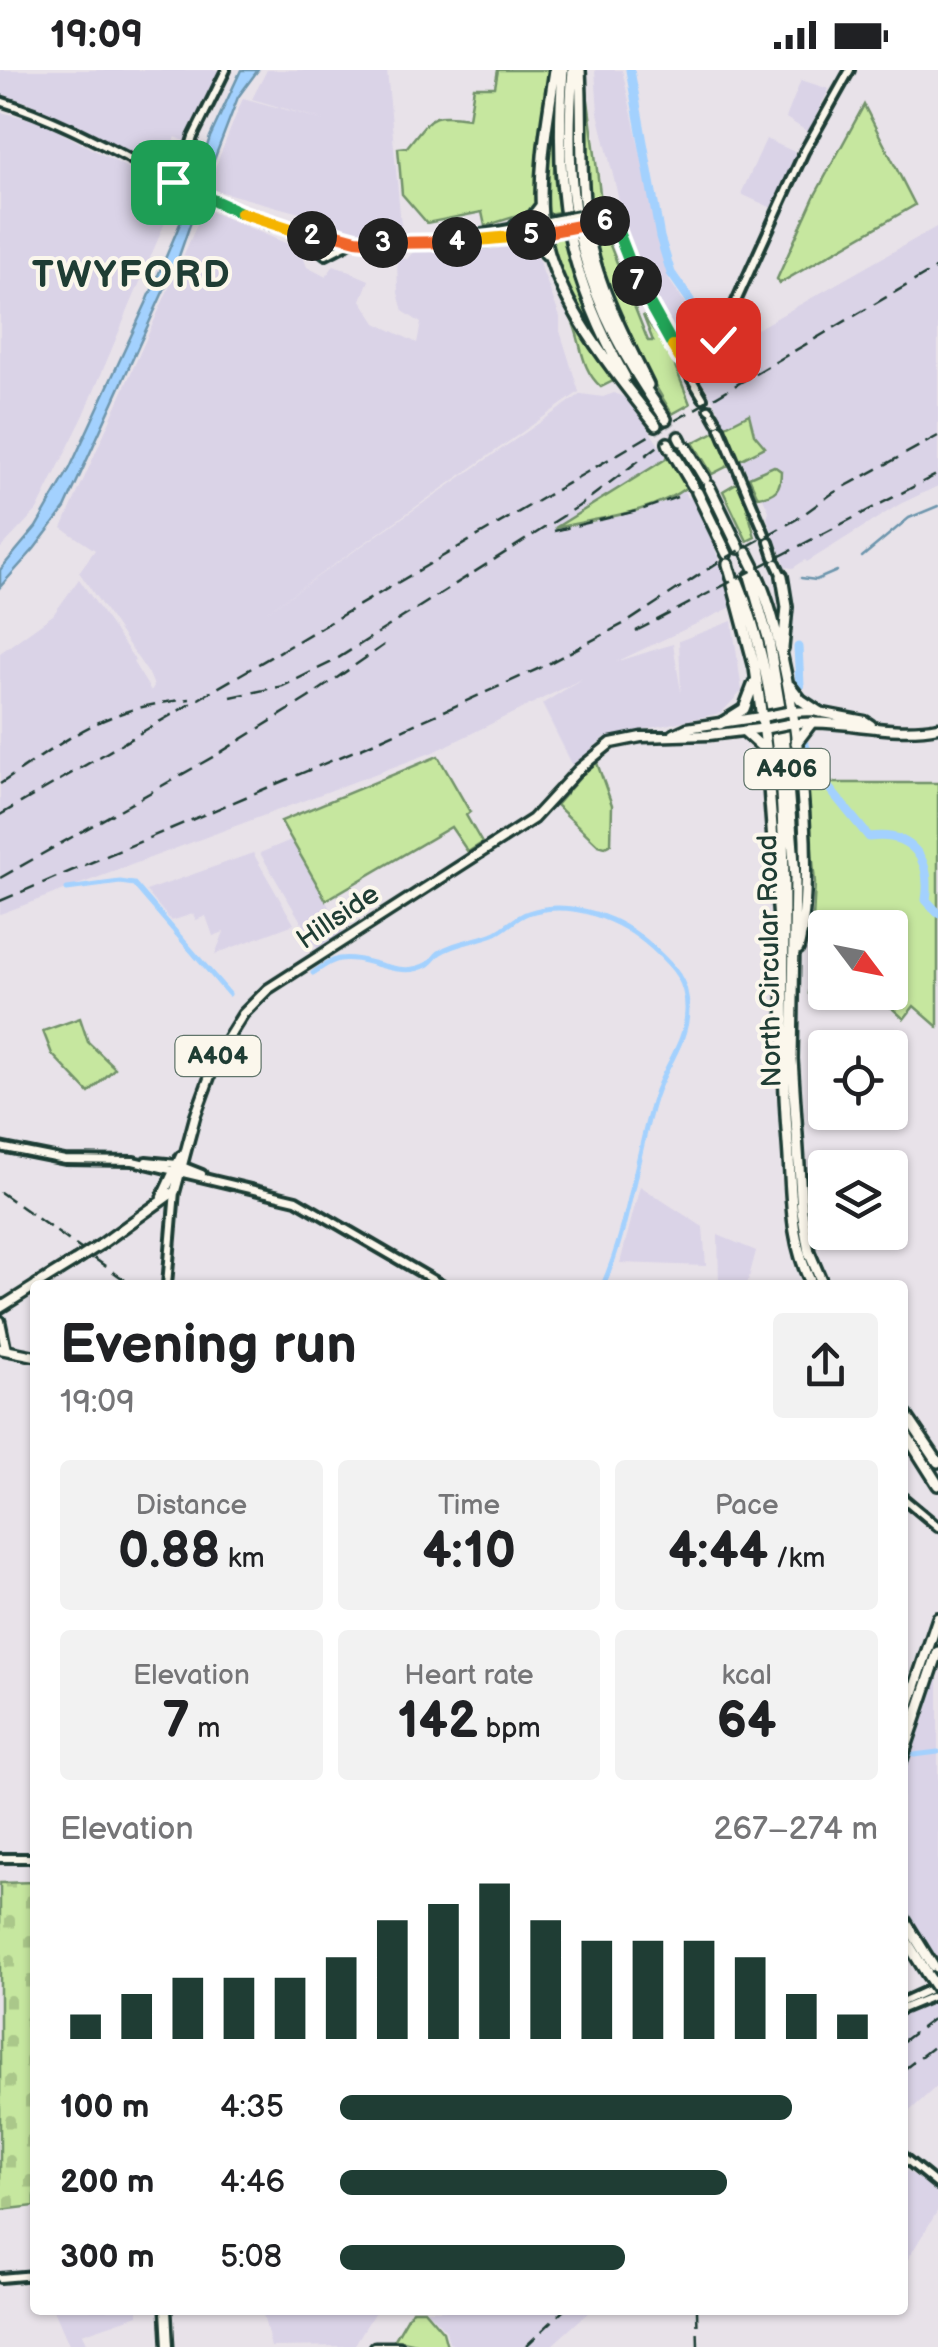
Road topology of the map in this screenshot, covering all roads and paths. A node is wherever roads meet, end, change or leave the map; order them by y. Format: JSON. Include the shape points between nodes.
{"nodes":[{"id":1,"x":226,"y":70,"type":"edge"},
{"id":2,"x":556,"y":70,"type":"edge"},
{"id":3,"x":563,"y":70,"type":"edge"},
{"id":4,"x":576,"y":70,"type":"edge"},
{"id":5,"x":850,"y":70,"type":"edge"},
{"id":6,"x":0,"y":101,"type":"edge"},
{"id":7,"x":182,"y":188,"type":"junction"},
{"id":8,"x":541,"y":205,"type":"junction"},
{"id":9,"x":583,"y":220,"type":"junction"},
{"id":10,"x":516,"y":226,"type":"junction"},
{"id":11,"x":546,"y":227,"type":"junction"},
{"id":12,"x":296,"y":233,"type":"junction"},
{"id":13,"x":336,"y":236,"type":"junction"},
{"id":14,"x":317,"y":237,"type":"junction"},
{"id":15,"x":523,"y":237,"type":"junction"},
{"id":16,"x":356,"y":240,"type":"junction"},
{"id":17,"x":446,"y":241,"type":"junction"},
{"id":18,"x":317,"y":249,"type":"junction"},
{"id":19,"x":338,"y":249,"type":"junction"},
{"id":20,"x":553,"y":264,"type":"junction"},
{"id":21,"x":686,"y":361,"type":"junction"},
{"id":22,"x":703,"y":398,"type":"dead end"},
{"id":23,"x":714,"y":417,"type":"dead end"},
{"id":24,"x":682,"y":442,"type":"tunnel mouth"},
{"id":25,"x":671,"y":448,"type":"tunnel mouth"},
{"id":26,"x":752,"y":571,"type":"junction"},
{"id":27,"x":782,"y":576,"type":"joint"},
{"id":28,"x":735,"y":580,"type":"junction"},
{"id":29,"x":782,"y":662,"type":"junction"},
{"id":30,"x":755,"y":668,"type":"junction"},
{"id":31,"x":786,"y":679,"type":"junction"},
{"id":32,"x":789,"y":712,"type":"junction"},
{"id":33,"x":819,"y":712,"type":"junction"},
{"id":34,"x":764,"y":717,"type":"junction"},
{"id":35,"x":812,"y":722,"type":"junction"},
{"id":36,"x":720,"y":724,"type":"junction"},
{"id":37,"x":791,"y":724,"type":"junction"},
{"id":38,"x":872,"y":726,"type":"junction"},
{"id":39,"x":938,"y":727,"type":"edge"},
{"id":40,"x":765,"y":728,"type":"junction"},
{"id":41,"x":744,"y":731,"type":"junction"},
{"id":42,"x":674,"y":734,"type":"junction"},
{"id":43,"x":795,"y":745,"type":"junction"},
{"id":44,"x":767,"y":756,"type":"junction"},
{"id":45,"x":789,"y":965,"type":"junction"},
{"id":46,"x":0,"y":1147,"type":"edge"},
{"id":47,"x":179,"y":1169,"type":"junction"},
{"id":48,"x":195,"y":1176,"type":"junction"},
{"id":49,"x":222,"y":1181,"type":"junction"},
{"id":50,"x":175,"y":1189,"type":"junction"},
{"id":51,"x":156,"y":1204,"type":"junction"},
{"id":52,"x":44,"y":1280,"type":"edge"},
{"id":53,"x":168,"y":1280,"type":"edge"},
{"id":54,"x":433,"y":1280,"type":"edge"},
{"id":55,"x":810,"y":1280,"type":"edge"},
{"id":56,"x":821,"y":1280,"type":"edge"},
{"id":57,"x":30,"y":1289,"type":"edge"},
{"id":58,"x":0,"y":1308,"type":"edge"},
{"id":59,"x":0,"y":1320,"type":"edge"},
{"id":60,"x":2,"y":1346,"type":"edge"},
{"id":61,"x":30,"y":1354,"type":"edge"},
{"id":62,"x":908,"y":1417,"type":"edge"},
{"id":63,"x":908,"y":1437,"type":"edge"},
{"id":64,"x":938,"y":1462,"type":"edge"},
{"id":65,"x":938,"y":1484,"type":"edge"},
{"id":66,"x":908,"y":1502,"type":"edge"},
{"id":67,"x":935,"y":1522,"type":"edge"},
{"id":68,"x":938,"y":1618,"type":"edge"},
{"id":69,"x":938,"y":1652,"type":"edge"},
{"id":70,"x":908,"y":1707,"type":"edge"},
{"id":71,"x":908,"y":1741,"type":"edge"},
{"id":72,"x":0,"y":1858,"type":"edge"},
{"id":73,"x":30,"y":1858,"type":"edge"},
{"id":74,"x":908,"y":1927,"type":"edge"},
{"id":75,"x":908,"y":1941,"type":"edge"},
{"id":76,"x":933,"y":1972,"type":"edge"},
{"id":77,"x":938,"y":1990,"type":"edge"},
{"id":78,"x":908,"y":2003,"type":"edge"},
{"id":79,"x":908,"y":2161,"type":"edge"},
{"id":80,"x":938,"y":2185,"type":"edge"},
{"id":81,"x":30,"y":2275,"type":"edge"},
{"id":82,"x":0,"y":2278,"type":"edge"},
{"id":83,"x":166,"y":2315,"type":"edge"},
{"id":84,"x":168,"y":2346,"type":"edge"},
{"id":85,"x":374,"y":2347,"type":"edge"},
{"id":86,"x":398,"y":2347,"type":"edge"}],
"edges":[{"from":1,"to":7,"type":"street","via":[[193,137]]},
{"from":2,"to":8,"type":"highway"},
{"from":3,"to":20,"type":"highway","via":[[560,175],[572,255],[600,332],[656,425],[596,344]]},
{"from":4,"to":9,"type":"highway"},
{"from":4,"to":9,"type":"highway","via":[[568,138],[584,261],[609,327],[666,419],[598,271]]},
{"from":5,"to":21,"type":"street","via":[[804,152],[718,340]]},
{"from":6,"to":7,"type":"street"},
{"from":7,"to":12,"type":"street"},
{"from":8,"to":10,"type":"highway"},
{"from":8,"to":11,"type":"highway"},
{"from":9,"to":11,"type":"street","bridge":true},
{"from":9,"to":21,"type":"street","via":[[612,215],[644,295]]},
{"from":10,"to":11,"type":"street"},
{"from":10,"to":17,"type":"street"},
{"from":11,"to":15,"type":"street"},
{"from":11,"to":20,"type":"highway"},
{"from":12,"to":14,"type":"street"},
{"from":12,"to":18,"type":"street"},
{"from":13,"to":14,"type":"street"},
{"from":13,"to":16,"type":"street"},
{"from":13,"to":19,"type":"street"},
{"from":14,"to":18,"type":"street"},
{"from":15,"to":17,"type":"street"},
{"from":15,"to":20,"type":"highway","via":[[541,246]]},
{"from":16,"to":17,"type":"street"},
{"from":16,"to":19,"type":"street"},
{"from":18,"to":19,"type":"street","via":[[326,256]]},
{"from":21,"to":22,"type":"street"},
{"from":23,"to":27,"type":"street"},
{"from":24,"to":26,"type":"highway","number":"A406"},
{"from":25,"to":28,"type":"highway","number":"A406"},
{"from":26,"to":29,"type":"highway","number":"A406","via":[[772,614]]},
{"from":26,"to":45,"type":"highway","name":"North Circular Road","number":"A406","via":[[784,732],[795,877]]},
{"from":27,"to":29,"type":"highway"},
{"from":28,"to":30,"type":"highway","number":"A406"},
{"from":28,"to":45,"type":"highway","name":"North Circular Road","number":"A406","via":[[755,631],[774,733]]},
{"from":29,"to":31,"type":"highway","number":"A406"},
{"from":30,"to":34,"type":"highway","number":"A406"},
{"from":30,"to":36,"type":"highway","number":"A406","via":[[746,708]]},
{"from":31,"to":32,"type":"highway","number":"A406"},
{"from":31,"to":33,"type":"highway","number":"A406"},
{"from":32,"to":33,"type":"main road","number":"A404"},
{"from":32,"to":34,"type":"main road","number":"A404","bridge":true},
{"from":32,"to":37,"type":"highway","number":"A406"},
{"from":33,"to":38,"type":"main road","number":"A404"},
{"from":34,"to":36,"type":"main road","number":"A404"},
{"from":34,"to":40,"type":"highway"},
{"from":35,"to":37,"type":"main road","number":"A404"},
{"from":35,"to":38,"type":"main road","number":"A404"},
{"from":35,"to":43,"type":"highway"},
{"from":36,"to":42,"type":"main road","number":"A404"},
{"from":37,"to":40,"type":"main road","number":"A404","bridge":true},
{"from":37,"to":43,"type":"highway"},
{"from":38,"to":39,"type":"main road","number":"A404"},
{"from":40,"to":41,"type":"main road","number":"A404"},
{"from":40,"to":44,"type":"highway"},
{"from":41,"to":42,"type":"main road","number":"A404"},
{"from":41,"to":44,"type":"highway"},
{"from":42,"to":47,"type":"main road","name":"Hillside","number":"A404","via":[[611,744],[533,819],[258,998],[218,1054]]},
{"from":43,"to":45,"type":"highway","via":[[803,928]]},
{"from":44,"to":45,"type":"highway","via":[[778,934]]},
{"from":45,"to":55,"type":"highway","name":"North Circular Road","number":"A406","via":[[792,1213]]},
{"from":45,"to":56,"type":"highway","name":"North Circular Road","number":"A406","via":[[803,1226]]},
{"from":46,"to":47,"type":"street"},
{"from":47,"to":48,"type":"street"},
{"from":47,"to":49,"type":"street"},
{"from":47,"to":50,"type":"main road","number":"A404"},
{"from":47,"to":51,"type":"main road","number":"A404"},
{"from":48,"to":49,"type":"street"},
{"from":48,"to":50,"type":"street"},
{"from":49,"to":54,"type":"street","via":[[296,1200]]},
{"from":50,"to":51,"type":"main road","number":"A404"},
{"from":50,"to":53,"type":"street"},
{"from":51,"to":52,"type":"main road","number":"A404","bridge":true},
{"from":57,"to":58,"type":"main road","number":"A404"},
{"from":59,"to":60,"type":"main road"},
{"from":60,"to":61,"type":"main road"},
{"from":62,"to":64,"type":"highway"},
{"from":63,"to":65,"type":"highway"},
{"from":66,"to":67,"type":"street"},
{"from":68,"to":70,"type":"highway"},
{"from":69,"to":71,"type":"highway"},
{"from":72,"to":73,"type":"street"},
{"from":74,"to":76,"type":"highway"},
{"from":75,"to":76,"type":"highway"},
{"from":76,"to":77,"type":"highway","bridge":true},
{"from":77,"to":78,"type":"street"},
{"from":79,"to":80,"type":"street"},
{"from":81,"to":82,"type":"street"},
{"from":83,"to":84,"type":"main road"},
{"from":85,"to":86,"type":"main road"}]}
